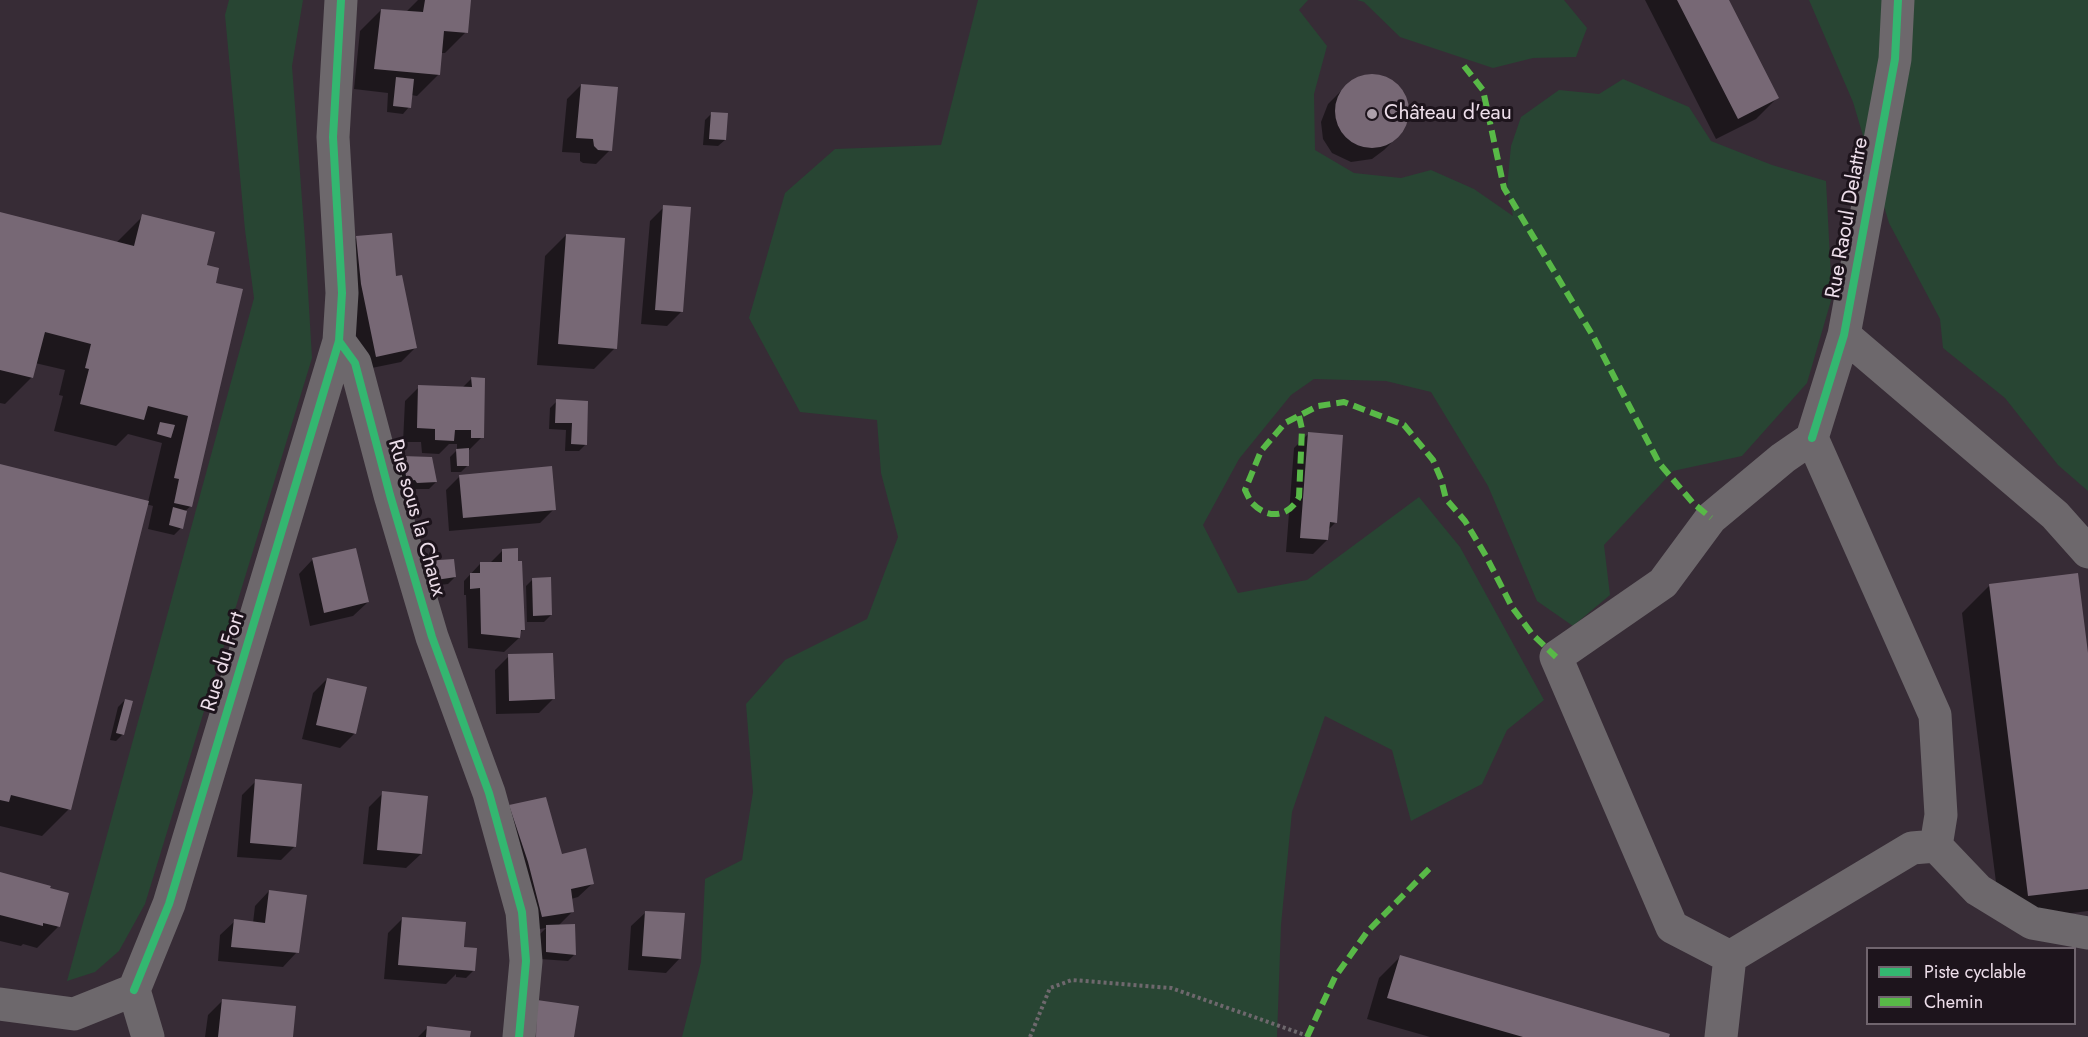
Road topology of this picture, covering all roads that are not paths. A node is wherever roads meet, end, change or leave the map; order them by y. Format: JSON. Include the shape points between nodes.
{"nodes":[{"id":1,"x":341,"y":0,"type":"edge"},
{"id":2,"x":1898,"y":0,"type":"edge"},
{"id":3,"x":1844,"y":335,"type":"junction"},
{"id":4,"x":339,"y":341,"type":"junction"},
{"id":5,"x":1812,"y":438,"type":"junction"},
{"id":6,"x":2088,"y":552,"type":"edge"},
{"id":7,"x":1936,"y":846,"type":"junction"},
{"id":8,"x":2088,"y":933,"type":"edge"},
{"id":9,"x":1730,"y":957,"type":"junction"},
{"id":10,"x":134,"y":990,"type":"junction"},
{"id":11,"x":0,"y":1004,"type":"edge"},
{"id":12,"x":1730,"y":1035,"type":"edge"},
{"id":13,"x":148,"y":1037,"type":"edge"},
{"id":14,"x":519,"y":1037,"type":"edge"}],
"edges":[{"from":1,"to":4,"type":"street","via":[[333,136],[342,293]]},
{"from":2,"to":3,"type":"street","name":"Rue Raoul Delattre","via":[[1895,59]]},
{"from":3,"to":5,"type":"street","name":"Rue Raoul Delattre"},
{"from":3,"to":6,"type":"street","via":[[2055,515]]},
{"from":4,"to":10,"type":"street","name":"Rue du Fort","via":[[169,904]]},
{"from":4,"to":14,"type":"street","name":"Rue sous la Chaux","via":[[355,363],[432,637],[489,793],[522,912],[526,961]]},
{"from":5,"to":7,"type":"street","via":[[1935,715],[1941,815]]},
{"from":5,"to":9,"type":"street","via":[[1711,518],[1663,583],[1556,657],[1672,927]]},
{"from":7,"to":8,"type":"street","via":[[1978,890],[2032,923]]},
{"from":7,"to":9,"type":"street","via":[[1912,848]]},
{"from":9,"to":12,"type":"street"},
{"from":10,"to":11,"type":"street","via":[[74,1014]]},
{"from":10,"to":13,"type":"street"}]}
